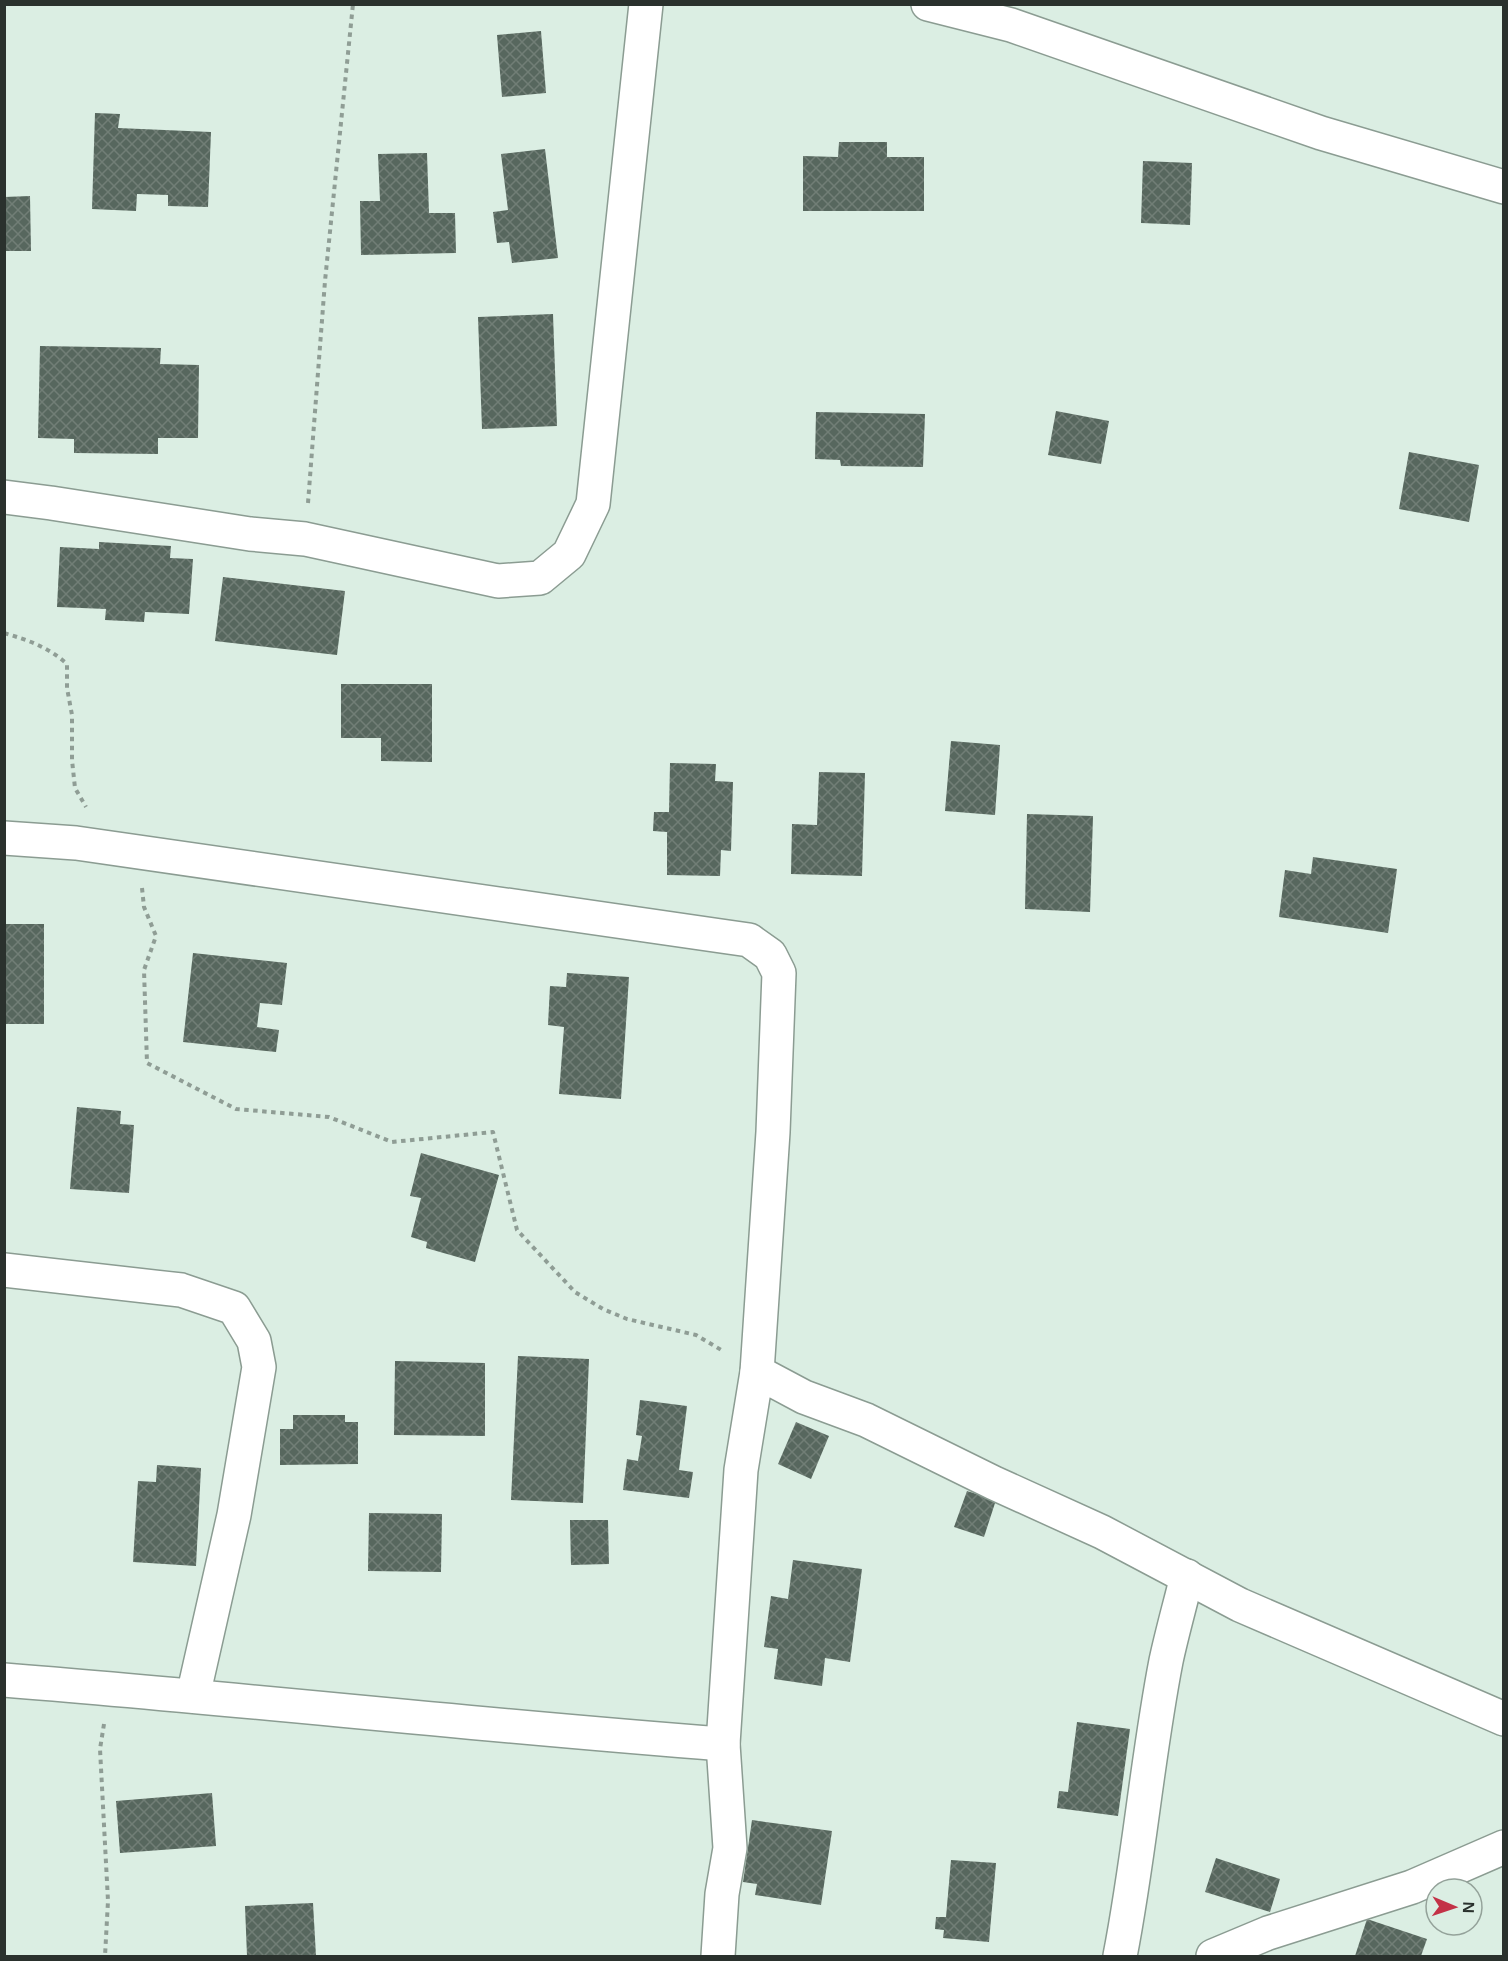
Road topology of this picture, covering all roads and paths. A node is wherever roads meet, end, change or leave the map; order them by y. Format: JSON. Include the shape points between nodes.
{"nodes":[{"id":1,"x":353,"y":4,"type":"edge"},
{"id":2,"x":646,"y":4,"type":"edge"},
{"id":3,"x":928,"y":4,"type":"edge"},
{"id":4,"x":1012,"y":15,"type":"edge"},
{"id":5,"x":1503,"y":187,"type":"edge"},
{"id":6,"x":4,"y":497,"type":"edge"},
{"id":7,"x":305,"y":539,"type":"junction"},
{"id":8,"x":4,"y":633,"type":"edge"},
{"id":9,"x":4,"y":838,"type":"edge"},
{"id":10,"x":76,"y":843,"type":"junction"},
{"id":11,"x":141,"y":882,"type":"dead end"},
{"id":12,"x":4,"y":1270,"type":"edge"},
{"id":13,"x":757,"y":1372,"type":"junction"},
{"id":14,"x":1187,"y":1576,"type":"junction"},
{"id":15,"x":4,"y":1680,"type":"edge"},
{"id":16,"x":110,"y":1688,"type":"junction"},
{"id":17,"x":193,"y":1695,"type":"junction"},
{"id":18,"x":1503,"y":1719,"type":"edge"},
{"id":19,"x":723,"y":1744,"type":"junction"},
{"id":20,"x":1503,"y":1847,"type":"edge"},
{"id":21,"x":105,"y":1956,"type":"edge"},
{"id":22,"x":718,"y":1956,"type":"edge"},
{"id":23,"x":1120,"y":1956,"type":"edge"},
{"id":24,"x":1213,"y":1956,"type":"edge"}],
"edges":[{"from":1,"to":7,"type":"path","via":[[325,281]]},
{"from":2,"to":7,"type":"street","via":[[593,504],[569,554],[540,578],[498,581]]},
{"from":3,"to":4,"type":"street"},
{"from":4,"to":5,"type":"street","via":[[1321,133]]},
{"from":6,"to":7,"type":"street"},
{"from":8,"to":10,"type":"path","via":[[34,642],[67,664],[75,788],[98,837]]},
{"from":9,"to":10,"type":"street"},
{"from":10,"to":13,"type":"street","via":[[749,940],[770,955],[779,973]]},
{"from":11,"to":13,"type":"path","via":[[144,907],[156,936],[144,970],[147,1063],[236,1109],[329,1117],[392,1142],[493,1132],[517,1230],[575,1292],[627,1319],[696,1335]]},
{"from":12,"to":17,"type":"street","via":[[181,1290],[234,1308],[254,1341],[259,1367],[234,1515]]},
{"from":13,"to":14,"type":"street","via":[[804,1397],[866,1420]]},
{"from":13,"to":19,"type":"street","via":[[741,1470]]},
{"from":14,"to":18,"type":"street","via":[[1250,1610]]},
{"from":14,"to":23,"type":"street","via":[[1167,1660]]},
{"from":15,"to":16,"type":"street"},
{"from":16,"to":17,"type":"street"},
{"from":16,"to":21,"type":"path","via":[[100,1749],[108,1901]]},
{"from":17,"to":19,"type":"street","via":[[537,1730]]},
{"from":19,"to":22,"type":"street","via":[[730,1848]]},
{"from":20,"to":24,"type":"street","via":[[1412,1887],[1268,1933]]}]}
